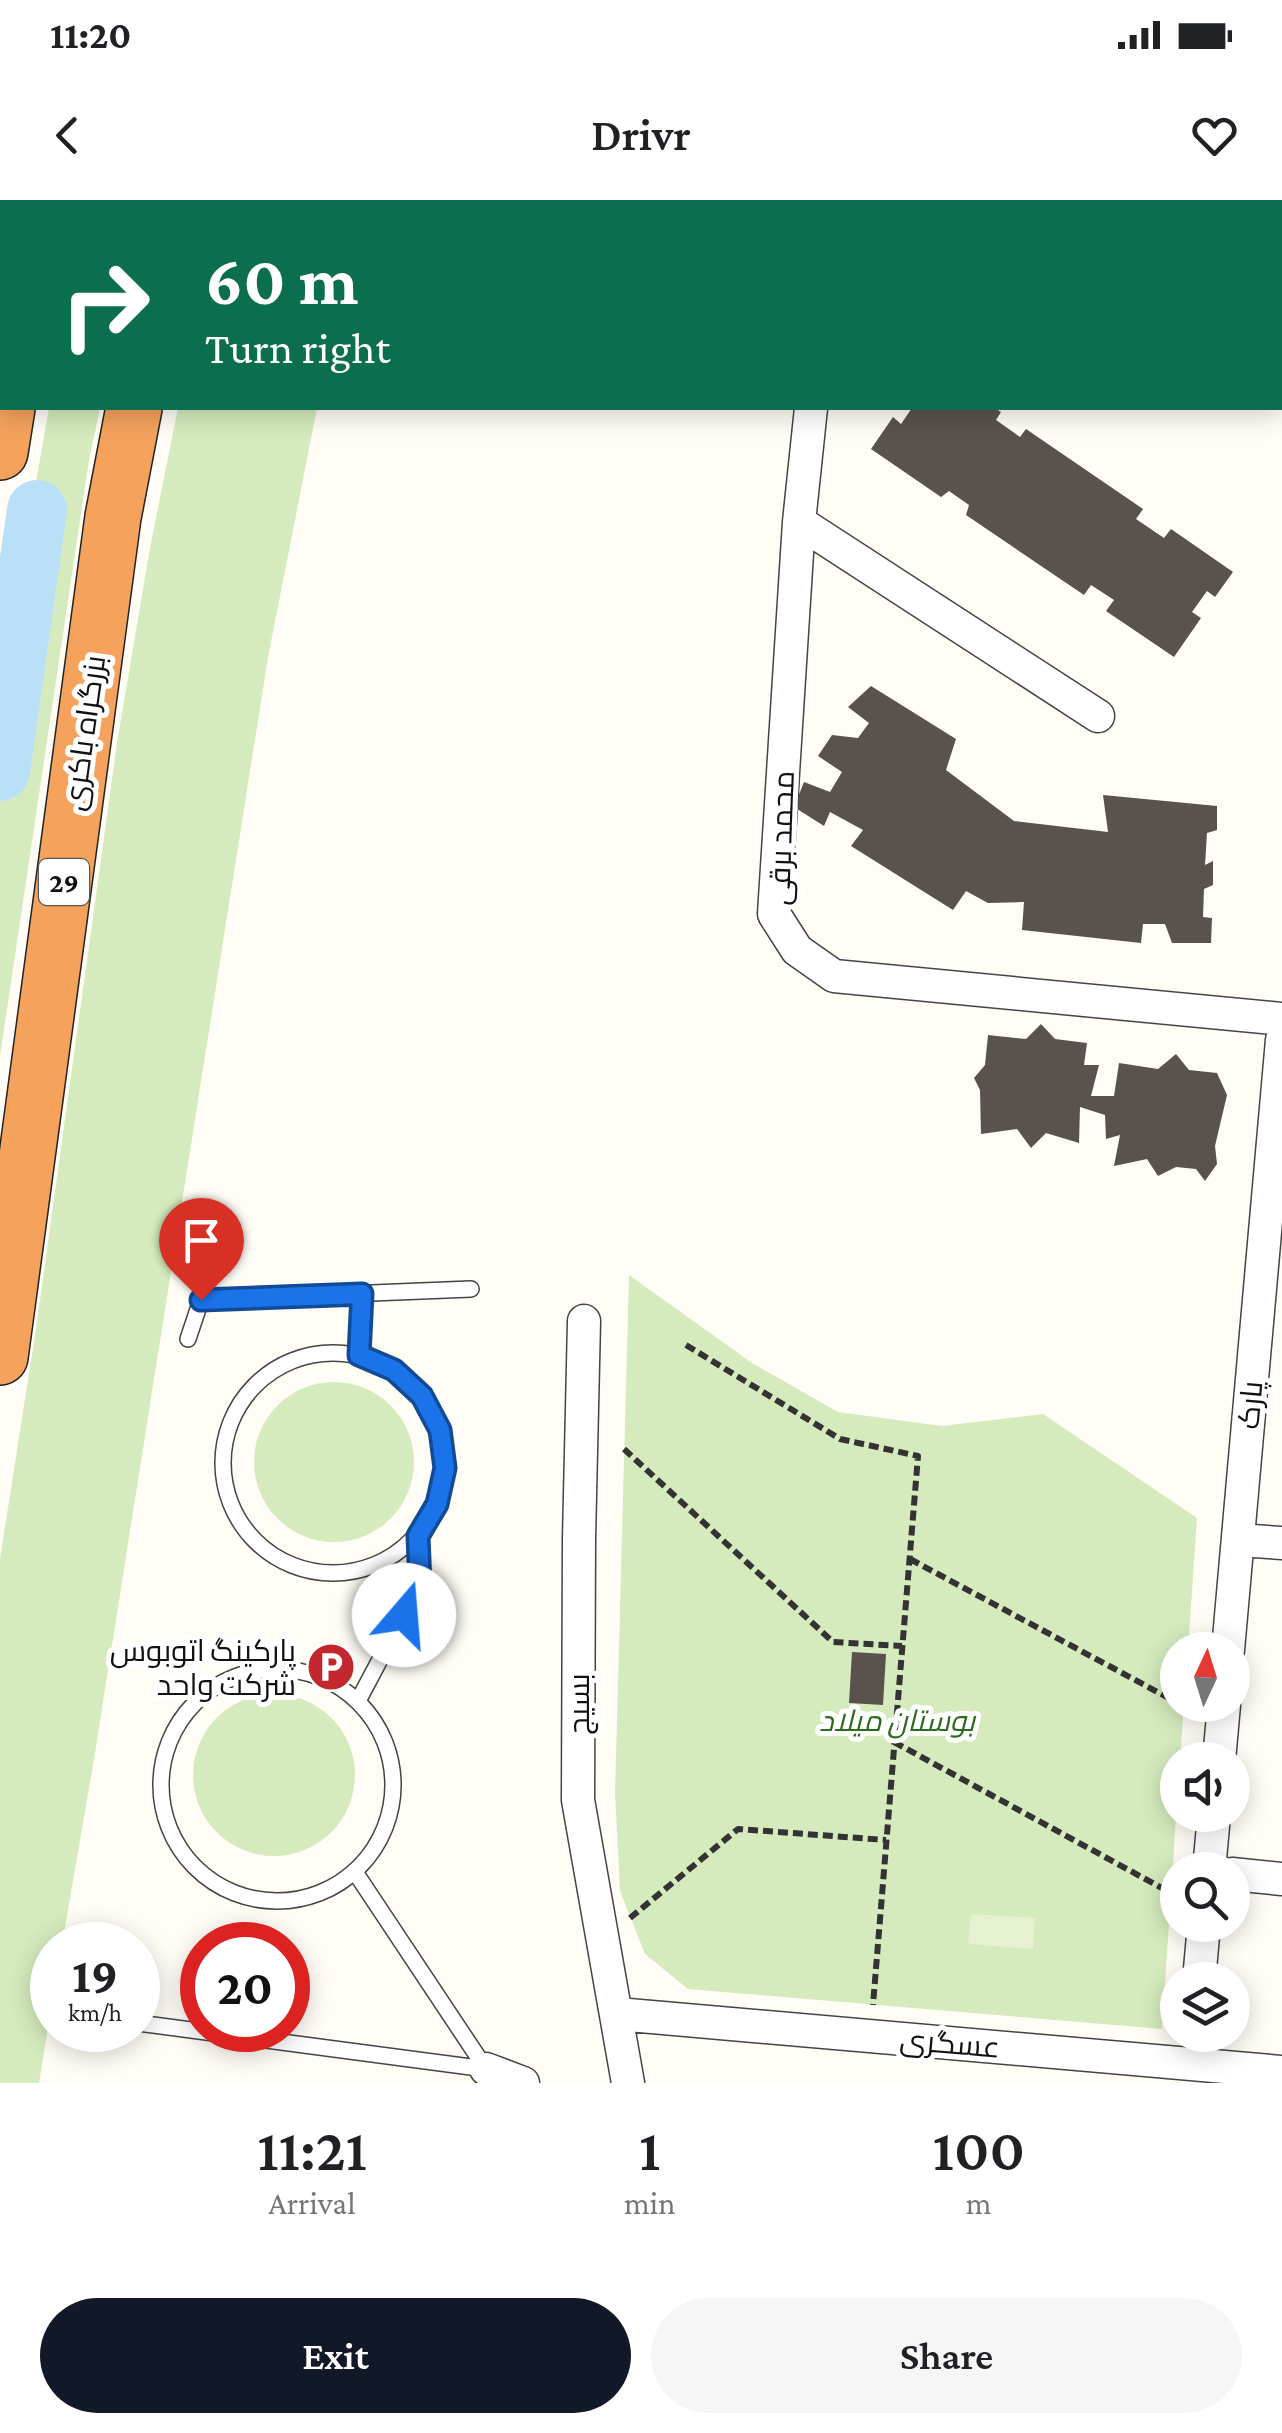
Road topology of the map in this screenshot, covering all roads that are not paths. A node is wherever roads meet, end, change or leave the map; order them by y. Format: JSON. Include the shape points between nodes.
{"nodes":[{"id":1,"x":8,"y":410,"type":"edge"},
{"id":2,"x":134,"y":410,"type":"edge"},
{"id":3,"x":153,"y":410,"type":"edge"},
{"id":4,"x":811,"y":410,"type":"edge"},
{"id":5,"x":0,"y":452,"type":"edge"},
{"id":6,"x":113,"y":517,"type":"junction"},
{"id":7,"x":799,"y":522,"type":"junction"},
{"id":8,"x":1098,"y":716,"type":"dead end"},
{"id":9,"x":1282,"y":1019,"type":"edge"},
{"id":10,"x":1282,"y":1040,"type":"edge"},
{"id":11,"x":1279,"y":1102,"type":"edge"},
{"id":12,"x":1274,"y":1220,"type":"edge"},
{"id":13,"x":471,"y":1289,"type":"dead end"},
{"id":14,"x":362,"y":1294,"type":"junction"},
{"id":15,"x":584,"y":1320,"type":"dead end"},
{"id":16,"x":188,"y":1340,"type":"dead end"},
{"id":17,"x":359,"y":1355,"type":"junction"},
{"id":18,"x":0,"y":1357,"type":"edge"},
{"id":19,"x":418,"y":1536,"type":"junction"},
{"id":20,"x":1238,"y":1540,"type":"junction"},
{"id":21,"x":1282,"y":1543,"type":"edge"},
{"id":22,"x":1230,"y":1632,"type":"edge"},
{"id":23,"x":358,"y":1701,"type":"junction"},
{"id":24,"x":355,"y":1872,"type":"junction"},
{"id":25,"x":1250,"y":1875,"type":"edge"},
{"id":26,"x":1282,"y":1878,"type":"edge"},
{"id":27,"x":617,"y":2014,"type":"junction"},
{"id":28,"x":160,"y":2026,"type":"edge"},
{"id":29,"x":1160,"y":2049,"type":"edge"},
{"id":30,"x":1201,"y":2052,"type":"edge"},
{"id":31,"x":486,"y":2070,"type":"junction"},
{"id":32,"x":1282,"y":2072,"type":"edge"},
{"id":33,"x":523,"y":2083,"type":"edge"},
{"id":34,"x":628,"y":2083,"type":"edge"}],
"edges":[{"from":1,"to":5,"type":"highway"},
{"from":2,"to":6,"type":"highway","name":"بزرگراه باکری","number":"29"},
{"from":3,"to":6,"type":"highway"},
{"from":4,"to":7,"type":"street","name":"محمد برقی"},
{"from":6,"to":18,"type":"highway","name":"بزرگراه باکری","number":"29"},
{"from":7,"to":8,"type":"street"},
{"from":7,"to":9,"type":"street","name":"محمد برقی","via":[[774,914],[797,950],[834,976]]},
{"from":10,"to":11,"type":"street","name":"پارک"},
{"from":11,"to":12,"type":"street","name":"پارک"},
{"from":12,"to":20,"type":"street","name":"پارک"},
{"from":13,"to":14,"type":"lane"},
{"from":14,"to":16,"type":"lane","via":[[201,1300]]},
{"from":14,"to":17,"type":"lane"},
{"from":15,"to":27,"type":"street","name":"بسیج","via":[[578,1800]]},
{"from":17,"to":19,"type":"lane","via":[[394,1370],[422,1396],[440,1430],[445,1468],[437,1504]]},
{"from":17,"to":19,"type":"lane","via":[[325,1352],[291,1360],[239,1404],[225,1435],[229,1502],[248,1535],[278,1559],[313,1572],[351,1573],[387,1560]]},
{"from":19,"to":23,"type":"lane","via":[[420,1586]]},
{"from":20,"to":21,"type":"street"},
{"from":20,"to":22,"type":"street","name":"پارک"},
{"from":23,"to":24,"type":"lane","via":[[380,1730],[392,1766],[392,1804],[380,1842]]},
{"from":23,"to":24,"type":"lane","via":[[327,1680],[292,1670],[254,1671],[220,1684],[190,1706],[169,1740],[160,1777],[164,1816],[181,1852],[226,1889],[283,1902],[322,1894]]},
{"from":24,"to":31,"type":"lane"},
{"from":25,"to":26,"type":"street"},
{"from":27,"to":29,"type":"street","name":"عسگری","via":[[871,2036]]},
{"from":27,"to":34,"type":"street","name":"بسیج"},
{"from":28,"to":31,"type":"lane"},
{"from":30,"to":32,"type":"street","name":"عسگری"},
{"from":31,"to":33,"type":"street"}]}
